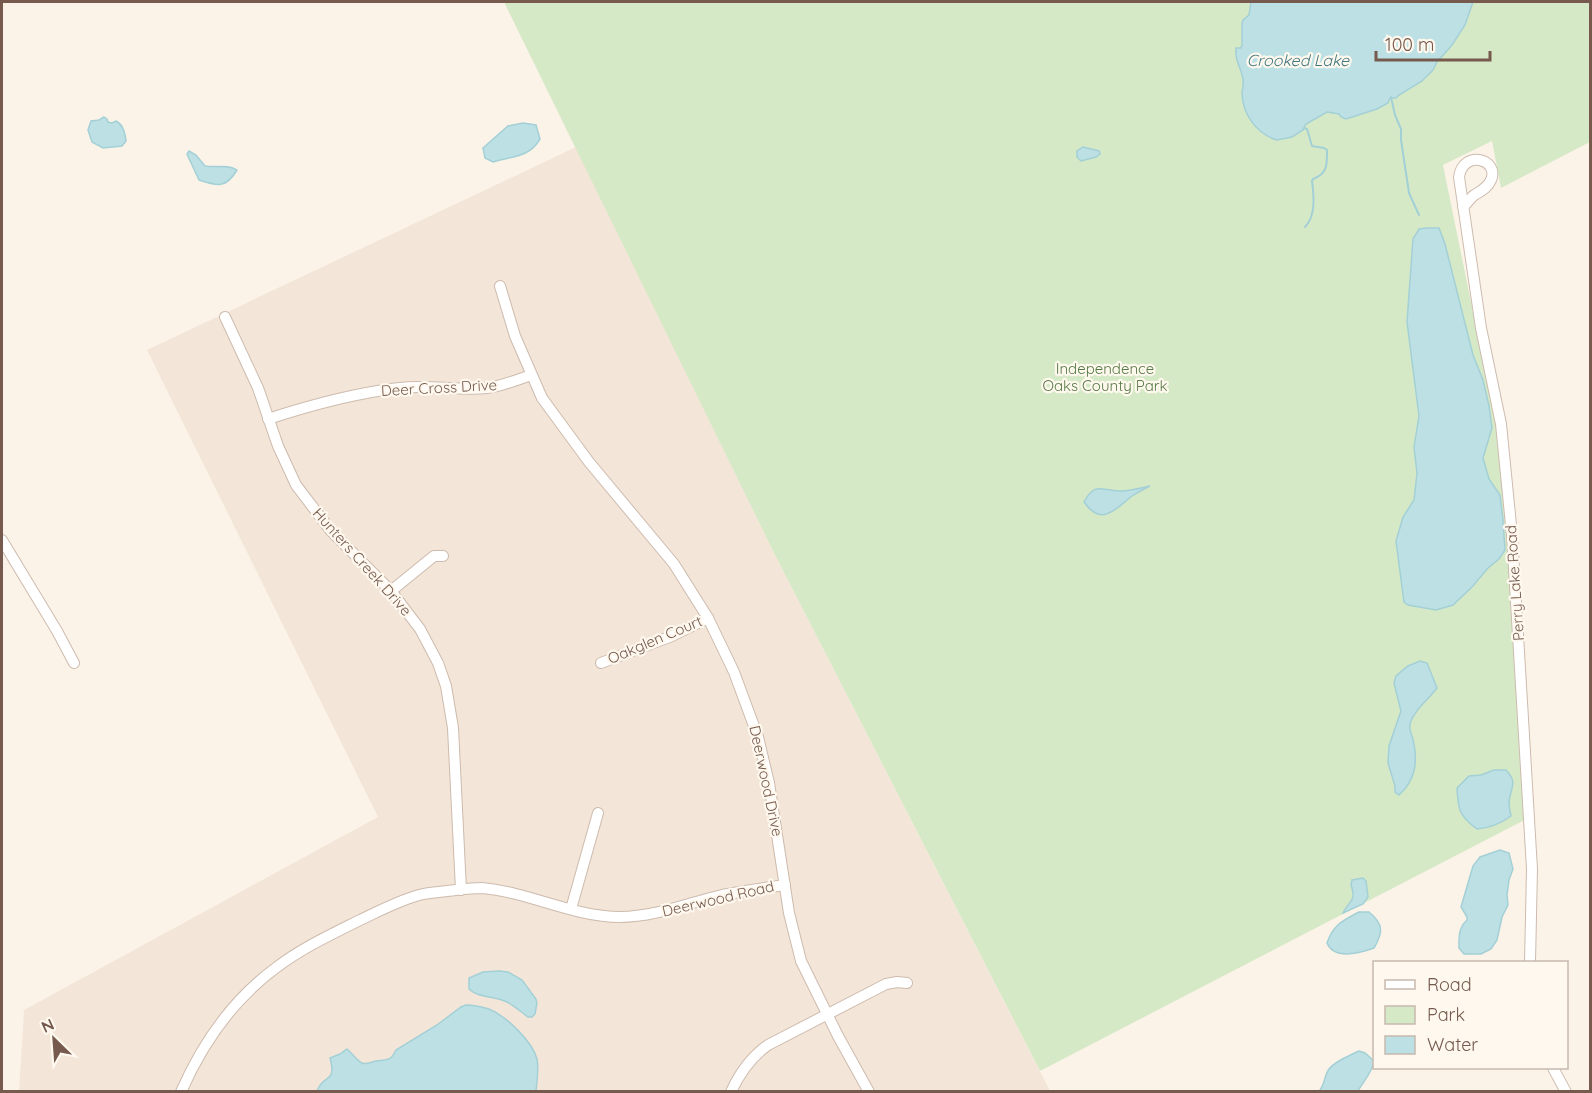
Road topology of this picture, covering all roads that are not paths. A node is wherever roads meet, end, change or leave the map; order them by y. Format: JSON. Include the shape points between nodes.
{"nodes":[{"id":1,"x":1463,"y":207,"type":"dead end"},
{"id":2,"x":500,"y":286,"type":"dead end"},
{"id":3,"x":225,"y":317,"type":"dead end"},
{"id":4,"x":531,"y":375,"type":"junction"},
{"id":5,"x":268,"y":418,"type":"junction"},
{"id":6,"x":2,"y":540,"type":"edge"},
{"id":7,"x":443,"y":556,"type":"dead end"},
{"id":8,"x":391,"y":591,"type":"junction"},
{"id":9,"x":708,"y":618,"type":"junction"},
{"id":10,"x":74,"y":663,"type":"dead end"},
{"id":11,"x":601,"y":663,"type":"dead end"},
{"id":12,"x":598,"y":813,"type":"dead end"},
{"id":13,"x":785,"y":885,"type":"junction"},
{"id":14,"x":461,"y":890,"type":"junction"},
{"id":15,"x":572,"y":909,"type":"junction"},
{"id":16,"x":1530,"y":961,"type":"edge"},
{"id":17,"x":907,"y":983,"type":"dead end"},
{"id":18,"x":826,"y":1014,"type":"junction"},
{"id":19,"x":1554,"y":1069,"type":"edge"},
{"id":20,"x":181,"y":1092,"type":"edge"},
{"id":21,"x":731,"y":1092,"type":"edge"},
{"id":22,"x":868,"y":1092,"type":"edge"},
{"id":23,"x":1566,"y":1092,"type":"edge"}],
"edges":[{"from":1,"to":16,"type":"street","name":"Perry Lake Road","via":[[1481,328],[1501,424],[1512,535],[1532,857]]},
{"from":2,"to":4,"type":"street"},
{"from":3,"to":5,"type":"street","name":"Hunters Creek Drive"},
{"from":4,"to":5,"type":"street","name":"Deer Cross Drive","via":[[488,388],[389,389]]},
{"from":4,"to":9,"type":"street","name":"Deerwood Drive","via":[[542,398],[589,462],[674,564]]},
{"from":5,"to":8,"type":"street","name":"Hunters Creek Drive","via":[[296,485],[331,531]]},
{"from":6,"to":10,"type":"street"},
{"from":7,"to":8,"type":"street","via":[[434,556]]},
{"from":8,"to":14,"type":"street","name":"Hunters Creek Drive","via":[[420,629],[446,686],[455,755]]},
{"from":9,"to":11,"type":"street","name":"Oakglen Court"},
{"from":9,"to":13,"type":"street","name":"Deerwood Drive","via":[[735,672],[758,737],[770,783]]},
{"from":12,"to":15,"type":"street"},
{"from":13,"to":15,"type":"street","name":"Deerwood Road","via":[[639,916],[618,917]]},
{"from":13,"to":18,"type":"street","name":"Deerwood Road","via":[[801,961]]},
{"from":14,"to":15,"type":"street","name":"Deerwood Road","via":[[481,888],[514,893]]},
{"from":14,"to":20,"type":"street","name":"Deerwood Road","via":[[420,895],[390,905],[277,966],[237,1002],[217,1027]]},
{"from":17,"to":18,"type":"street","via":[[886,984]]},
{"from":18,"to":21,"type":"street","via":[[758,1052]]},
{"from":18,"to":22,"type":"street","name":"Deerwood Road"},
{"from":19,"to":23,"type":"street"}]}
